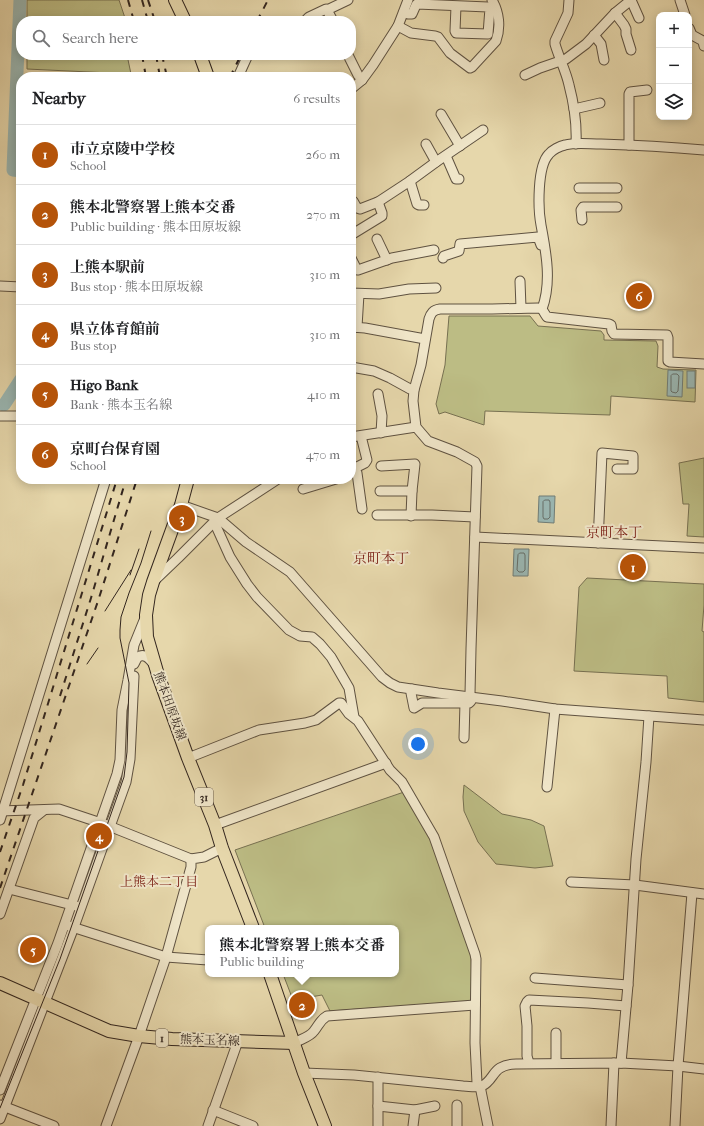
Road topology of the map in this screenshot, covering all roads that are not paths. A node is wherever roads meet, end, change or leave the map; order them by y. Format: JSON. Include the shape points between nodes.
{"nodes":[{"id":1,"x":175,"y":0,"type":"edge"},
{"id":2,"x":348,"y":0,"type":"edge"},
{"id":3,"x":408,"y":0,"type":"edge"},
{"id":4,"x":492,"y":0,"type":"edge"},
{"id":5,"x":569,"y":0,"type":"edge"},
{"id":6,"x":631,"y":0,"type":"edge"},
{"id":7,"x":680,"y":0,"type":"edge"},
{"id":8,"x":482,"y":3,"type":"dead end"},
{"id":9,"x":456,"y":6,"type":"junction"},
{"id":10,"x":328,"y":10,"type":"junction"},
{"id":11,"x":404,"y":12,"type":"junction"},
{"id":12,"x":684,"y":12,"type":"edge"},
{"id":13,"x":615,"y":13,"type":"junction"},
{"id":14,"x":183,"y":16,"type":"edge"},
{"id":15,"x":311,"y":16,"type":"edge"},
{"id":16,"x":331,"y":16,"type":"edge"},
{"id":17,"x":639,"y":18,"type":"dead end"},
{"id":18,"x":398,"y":26,"type":"junction"},
{"id":19,"x":694,"y":34,"type":"edge"},
{"id":20,"x":594,"y":35,"type":"junction"},
{"id":21,"x":704,"y":46,"type":"edge"},
{"id":22,"x":631,"y":50,"type":"dead end"},
{"id":23,"x":202,"y":60,"type":"edge"},
{"id":24,"x":246,"y":60,"type":"edge"},
{"id":25,"x":350,"y":60,"type":"edge"},
{"id":26,"x":604,"y":60,"type":"dead end"},
{"id":27,"x":561,"y":61,"type":"junction"},
{"id":28,"x":206,"y":72,"type":"edge"},
{"id":29,"x":240,"y":72,"type":"edge"},
{"id":30,"x":525,"y":75,"type":"dead end"},
{"id":31,"x":362,"y":80,"type":"junction"},
{"id":32,"x":356,"y":85,"type":"edge"},
{"id":33,"x":647,"y":90,"type":"dead end"},
{"id":34,"x":600,"y":103,"type":"dead end"},
{"id":35,"x":574,"y":109,"type":"junction"},
{"id":36,"x":441,"y":114,"type":"dead end"},
{"id":37,"x":483,"y":130,"type":"dead end"},
{"id":38,"x":426,"y":144,"type":"dead end"},
{"id":39,"x":576,"y":144,"type":"junction"},
{"id":40,"x":629,"y":145,"type":"junction"},
{"id":41,"x":460,"y":146,"type":"junction"},
{"id":42,"x":704,"y":150,"type":"edge"},
{"id":43,"x":446,"y":156,"type":"junction"},
{"id":44,"x":436,"y":162,"type":"junction"},
{"id":45,"x":460,"y":179,"type":"dead end"},
{"id":46,"x":410,"y":181,"type":"junction"},
{"id":47,"x":579,"y":188,"type":"dead end"},
{"id":48,"x":617,"y":188,"type":"dead end"},
{"id":49,"x":378,"y":202,"type":"junction"},
{"id":50,"x":424,"y":205,"type":"dead end"},
{"id":51,"x":356,"y":206,"type":"edge"},
{"id":52,"x":617,"y":207,"type":"dead end"},
{"id":53,"x":582,"y":220,"type":"dead end"},
{"id":54,"x":356,"y":232,"type":"edge"},
{"id":55,"x":377,"y":239,"type":"dead end"},
{"id":56,"x":545,"y":245,"type":"junction"},
{"id":57,"x":434,"y":250,"type":"dead end"},
{"id":58,"x":443,"y":258,"type":"dead end"},
{"id":59,"x":387,"y":260,"type":"junction"},
{"id":60,"x":356,"y":268,"type":"edge"},
{"id":61,"x":520,"y":281,"type":"dead end"},
{"id":62,"x":0,"y":286,"type":"edge"},
{"id":63,"x":16,"y":287,"type":"edge"},
{"id":64,"x":436,"y":288,"type":"dead end"},
{"id":65,"x":356,"y":293,"type":"edge"},
{"id":66,"x":521,"y":308,"type":"junction"},
{"id":67,"x":542,"y":309,"type":"junction"},
{"id":68,"x":356,"y":327,"type":"edge"},
{"id":69,"x":425,"y":339,"type":"junction"},
{"id":70,"x":704,"y":364,"type":"edge"},
{"id":71,"x":356,"y":368,"type":"edge"},
{"id":72,"x":414,"y":390,"type":"junction"},
{"id":73,"x":378,"y":394,"type":"dead end"},
{"id":74,"x":0,"y":416,"type":"edge"},
{"id":75,"x":16,"y":416,"type":"edge"},
{"id":76,"x":416,"y":427,"type":"junction"},
{"id":77,"x":381,"y":433,"type":"junction"},
{"id":78,"x":356,"y":436,"type":"edge"},
{"id":79,"x":361,"y":436,"type":"junction"},
{"id":80,"x":381,"y":466,"type":"dead end"},
{"id":81,"x":356,"y":468,"type":"edge"},
{"id":82,"x":617,"y":468,"type":"dead end"},
{"id":83,"x":356,"y":472,"type":"edge"},
{"id":84,"x":104,"y":484,"type":"edge"},
{"id":85,"x":187,"y":484,"type":"edge"},
{"id":86,"x":270,"y":484,"type":"edge"},
{"id":87,"x":320,"y":484,"type":"edge"},
{"id":88,"x":303,"y":489,"type":"dead end"},
{"id":89,"x":380,"y":491,"type":"dead end"},
{"id":90,"x":412,"y":491,"type":"junction"},
{"id":91,"x":181,"y":505,"type":"junction"},
{"id":92,"x":362,"y":509,"type":"dead end"},
{"id":93,"x":377,"y":515,"type":"dead end"},
{"id":94,"x":411,"y":516,"type":"junction"},
{"id":95,"x":475,"y":517,"type":"junction"},
{"id":96,"x":218,"y":518,"type":"junction"},
{"id":97,"x":475,"y":537,"type":"junction"},
{"id":98,"x":598,"y":543,"type":"junction"},
{"id":99,"x":704,"y":548,"type":"edge"},
{"id":100,"x":153,"y":582,"type":"junction"},
{"id":101,"x":146,"y":615,"type":"junction"},
{"id":102,"x":134,"y":645,"type":"junction"},
{"id":103,"x":134,"y":664,"type":"junction"},
{"id":104,"x":155,"y":667,"type":"junction"},
{"id":105,"x":412,"y":690,"type":"junction"},
{"id":106,"x":468,"y":700,"type":"junction"},
{"id":107,"x":555,"y":709,"type":"junction"},
{"id":108,"x":650,"y":716,"type":"junction"},
{"id":109,"x":354,"y":717,"type":"junction"},
{"id":110,"x":704,"y":720,"type":"edge"},
{"id":111,"x":464,"y":738,"type":"dead end"},
{"id":112,"x":188,"y":758,"type":"junction"},
{"id":113,"x":386,"y":763,"type":"junction"},
{"id":114,"x":547,"y":787,"type":"dead end"},
{"id":115,"x":44,"y":810,"type":"junction"},
{"id":116,"x":1,"y":814,"type":"edge"},
{"id":117,"x":100,"y":823,"type":"junction"},
{"id":118,"x":215,"y":825,"type":"junction"},
{"id":119,"x":110,"y":827,"type":"junction"},
{"id":120,"x":222,"y":848,"type":"junction"},
{"id":121,"x":192,"y":858,"type":"junction"},
{"id":122,"x":571,"y":882,"type":"dead end"},
{"id":123,"x":635,"y":885,"type":"junction"},
{"id":124,"x":9,"y":889,"type":"junction"},
{"id":125,"x":692,"y":893,"type":"junction"},
{"id":126,"x":704,"y":894,"type":"edge"},
{"id":127,"x":71,"y":904,"type":"junction"},
{"id":128,"x":81,"y":907,"type":"junction"},
{"id":129,"x":0,"y":914,"type":"edge"},
{"id":130,"x":64,"y":924,"type":"junction"},
{"id":131,"x":252,"y":925,"type":"edge"},
{"id":132,"x":74,"y":928,"type":"junction"},
{"id":133,"x":166,"y":957,"type":"junction"},
{"id":134,"x":205,"y":960,"type":"edge"},
{"id":135,"x":271,"y":977,"type":"edge"},
{"id":136,"x":535,"y":978,"type":"dead end"},
{"id":137,"x":0,"y":983,"type":"edge"},
{"id":138,"x":628,"y":985,"type":"junction"},
{"id":139,"x":41,"y":1001,"type":"junction"},
{"id":140,"x":475,"y":1005,"type":"junction"},
{"id":141,"x":626,"y":1006,"type":"junction"},
{"id":142,"x":556,"y":1033,"type":"dead end"},
{"id":143,"x":139,"y":1036,"type":"junction"},
{"id":144,"x":238,"y":1041,"type":"junction"},
{"id":145,"x":294,"y":1043,"type":"junction"},
{"id":146,"x":529,"y":1063,"type":"junction"},
{"id":147,"x":556,"y":1063,"type":"junction"},
{"id":148,"x":618,"y":1063,"type":"junction"},
{"id":149,"x":678,"y":1066,"type":"junction"},
{"id":150,"x":704,"y":1069,"type":"edge"},
{"id":151,"x":304,"y":1073,"type":"junction"},
{"id":152,"x":378,"y":1077,"type":"junction"},
{"id":153,"x":480,"y":1086,"type":"junction"},
{"id":154,"x":0,"y":1090,"type":"edge"},
{"id":155,"x":457,"y":1105,"type":"dead end"},
{"id":156,"x":2,"y":1106,"type":"edge"},
{"id":157,"x":378,"y":1106,"type":"junction"},
{"id":158,"x":436,"y":1106,"type":"dead end"},
{"id":159,"x":213,"y":1110,"type":"junction"},
{"id":160,"x":415,"y":1110,"type":"junction"},
{"id":161,"x":0,"y":1119,"type":"edge"},
{"id":162,"x":54,"y":1126,"type":"edge"},
{"id":163,"x":106,"y":1126,"type":"edge"},
{"id":164,"x":208,"y":1126,"type":"edge"},
{"id":165,"x":253,"y":1126,"type":"edge"},
{"id":166,"x":325,"y":1126,"type":"edge"},
{"id":167,"x":378,"y":1126,"type":"edge"},
{"id":168,"x":413,"y":1126,"type":"edge"},
{"id":169,"x":457,"y":1126,"type":"edge"},
{"id":170,"x":488,"y":1126,"type":"edge"},
{"id":171,"x":612,"y":1126,"type":"edge"},
{"id":172,"x":675,"y":1126,"type":"edge"}],
"edges":[{"from":1,"to":14,"type":"main road"},
{"from":2,"to":10,"type":"street"},
{"from":3,"to":11,"type":"street"},
{"from":4,"to":8,"type":"street"},
{"from":4,"to":18,"type":"street","via":[[499,17],[497,37],[470,68],[450,53],[435,36],[411,33]]},
{"from":5,"to":27,"type":"street","via":[[568,13],[555,41]]},
{"from":6,"to":13,"type":"street"},
{"from":6,"to":17,"type":"street"},
{"from":7,"to":12,"type":"street"},
{"from":9,"to":9,"type":"street","via":[[490,8],[488,34],[456,33]]},
{"from":9,"to":11,"type":"street","via":[[417,4],[412,14]]},
{"from":10,"to":15,"type":"street"},
{"from":10,"to":16,"type":"street"},
{"from":11,"to":18,"type":"street"},
{"from":13,"to":20,"type":"street"},
{"from":13,"to":22,"type":"street","via":[[624,25]]},
{"from":18,"to":31,"type":"street"},
{"from":19,"to":21,"type":"street"},
{"from":20,"to":26,"type":"street","via":[[604,45]]},
{"from":20,"to":27,"type":"street","via":[[586,44]]},
{"from":23,"to":28,"type":"main road"},
{"from":24,"to":29,"type":"street"},
{"from":25,"to":31,"type":"street"},
{"from":27,"to":30,"type":"street"},
{"from":27,"to":35,"type":"street"},
{"from":31,"to":32,"type":"street"},
{"from":33,"to":40,"type":"street","via":[[629,94]]},
{"from":34,"to":35,"type":"street"},
{"from":35,"to":39,"type":"street"},
{"from":36,"to":41,"type":"street"},
{"from":37,"to":41,"type":"street"},
{"from":38,"to":44,"type":"street"},
{"from":39,"to":40,"type":"street"},
{"from":39,"to":56,"type":"street","via":[[564,145],[548,154],[545,160],[539,184]]},
{"from":40,"to":42,"type":"street"},
{"from":41,"to":43,"type":"street"},
{"from":43,"to":44,"type":"street"},
{"from":43,"to":45,"type":"street","via":[[456,179]]},
{"from":44,"to":46,"type":"street"},
{"from":46,"to":49,"type":"street"},
{"from":46,"to":50,"type":"street","via":[[417,204]]},
{"from":47,"to":48,"type":"street"},
{"from":49,"to":51,"type":"street","via":[[360,209]]},
{"from":49,"to":54,"type":"street","via":[[382,216]]},
{"from":52,"to":53,"type":"street","via":[[583,208]]},
{"from":55,"to":59,"type":"street"},
{"from":56,"to":58,"type":"street","via":[[541,245],[538,237],[460,244],[459,251]]},
{"from":56,"to":67,"type":"street","via":[[547,292]]},
{"from":57,"to":59,"type":"street"},
{"from":59,"to":60,"type":"street","via":[[358,270]]},
{"from":61,"to":66,"type":"street"},
{"from":62,"to":63,"type":"street"},
{"from":64,"to":65,"type":"street","via":[[381,294]]},
{"from":66,"to":67,"type":"street"},
{"from":66,"to":69,"type":"street","via":[[434,310],[429,319]]},
{"from":67,"to":70,"type":"street","via":[[548,317],[609,324],[614,334],[667,335],[668,361]]},
{"from":68,"to":69,"type":"street"},
{"from":69,"to":72,"type":"street"},
{"from":71,"to":72,"type":"street","via":[[390,378]]},
{"from":72,"to":76,"type":"street"},
{"from":73,"to":77,"type":"street","via":[[382,416]]},
{"from":74,"to":75,"type":"street"},
{"from":76,"to":77,"type":"street"},
{"from":76,"to":95,"type":"street","via":[[428,440],[476,462]]},
{"from":77,"to":79,"type":"street"},
{"from":78,"to":79,"type":"street"},
{"from":79,"to":81,"type":"street","via":[[367,460]]},
{"from":80,"to":90,"type":"street","via":[[415,464]]},
{"from":82,"to":98,"type":"street","via":[[633,469],[634,456],[602,453]]},
{"from":83,"to":92,"type":"street"},
{"from":84,"to":116,"type":"street"},
{"from":85,"to":91,"type":"main road","name":"熊本田原坂線","number":"31"},
{"from":86,"to":96,"type":"street"},
{"from":87,"to":88,"type":"street"},
{"from":89,"to":90,"type":"street"},
{"from":90,"to":94,"type":"street"},
{"from":91,"to":96,"type":"street"},
{"from":91,"to":100,"type":"main road","name":"熊本田原坂線","number":"31"},
{"from":93,"to":94,"type":"street"},
{"from":94,"to":95,"type":"street"},
{"from":95,"to":97,"type":"street"},
{"from":96,"to":100,"type":"street"},
{"from":96,"to":105,"type":"street","via":[[246,542],[290,572],[382,677],[390,683]]},
{"from":96,"to":109,"type":"street","via":[[216,526],[230,557],[257,597],[289,630],[300,636],[312,637],[331,657],[350,688]]},
{"from":97,"to":98,"type":"street"},
{"from":97,"to":106,"type":"street"},
{"from":98,"to":99,"type":"street"},
{"from":100,"to":101,"type":"main road","name":"熊本田原坂線","number":"31"},
{"from":101,"to":102,"type":"street"},
{"from":101,"to":104,"type":"main road","name":"熊本田原坂線","number":"31","via":[[147,637]]},
{"from":102,"to":103,"type":"street"},
{"from":102,"to":117,"type":"street","via":[[122,710],[119,767]]},
{"from":103,"to":104,"type":"street","via":[[136,658],[144,656]]},
{"from":103,"to":119,"type":"street","via":[[129,766]]},
{"from":104,"to":112,"type":"main road","name":"熊本田原坂線","number":"31"},
{"from":105,"to":106,"type":"street"},
{"from":105,"to":106,"type":"street","via":[[414,708],[426,702]]},
{"from":106,"to":107,"type":"street"},
{"from":106,"to":111,"type":"street"},
{"from":107,"to":108,"type":"street"},
{"from":107,"to":114,"type":"street"},
{"from":108,"to":110,"type":"street"},
{"from":108,"to":123,"type":"street"},
{"from":109,"to":112,"type":"street","via":[[339,703],[316,720],[258,730]]},
{"from":109,"to":113,"type":"street"},
{"from":112,"to":118,"type":"main road","name":"熊本田原坂線","number":"31"},
{"from":113,"to":118,"type":"street"},
{"from":113,"to":140,"type":"street","via":[[405,786],[434,837],[475,954]]},
{"from":115,"to":116,"type":"street"},
{"from":115,"to":117,"type":"street","via":[[59,809]]},
{"from":115,"to":124,"type":"street","via":[[34,818]]},
{"from":117,"to":119,"type":"street"},
{"from":117,"to":127,"type":"street"},
{"from":118,"to":120,"type":"main road","name":"熊本田原坂線","number":"31"},
{"from":119,"to":121,"type":"street"},
{"from":119,"to":128,"type":"street"},
{"from":120,"to":121,"type":"street"},
{"from":120,"to":131,"type":"main road","name":"熊本田原坂線","number":"31"},
{"from":121,"to":133,"type":"street"},
{"from":122,"to":123,"type":"street"},
{"from":123,"to":125,"type":"street"},
{"from":123,"to":138,"type":"street"},
{"from":124,"to":127,"type":"street"},
{"from":124,"to":129,"type":"street"},
{"from":125,"to":126,"type":"street"},
{"from":125,"to":149,"type":"street"},
{"from":127,"to":128,"type":"street"},
{"from":127,"to":130,"type":"street"},
{"from":128,"to":132,"type":"street"},
{"from":130,"to":132,"type":"street"},
{"from":130,"to":139,"type":"street"},
{"from":132,"to":133,"type":"street"},
{"from":132,"to":139,"type":"street"},
{"from":133,"to":134,"type":"street"},
{"from":133,"to":143,"type":"street"},
{"from":135,"to":145,"type":"main road"},
{"from":136,"to":138,"type":"street"},
{"from":137,"to":139,"type":"main road","name":"熊本玉名線","number":"1"},
{"from":138,"to":141,"type":"street"},
{"from":139,"to":143,"type":"main road","name":"熊本玉名線","number":"1","via":[[109,1031]]},
{"from":139,"to":154,"type":"street"},
{"from":139,"to":156,"type":"street"},
{"from":140,"to":145,"type":"street","via":[[327,1016],[311,1034]]},
{"from":140,"to":153,"type":"street","via":[[477,1083]]},
{"from":141,"to":146,"type":"street","via":[[529,1000],[526,1006]]},
{"from":141,"to":148,"type":"street"},
{"from":142,"to":147,"type":"street"},
{"from":143,"to":144,"type":"main road","name":"熊本玉名線","number":"1"},
{"from":143,"to":163,"type":"street"},
{"from":144,"to":145,"type":"main road","name":"熊本玉名線","number":"1"},
{"from":144,"to":159,"type":"street"},
{"from":145,"to":151,"type":"main road"},
{"from":146,"to":147,"type":"street"},
{"from":146,"to":153,"type":"street","via":[[504,1066]]},
{"from":147,"to":148,"type":"street"},
{"from":148,"to":149,"type":"street"},
{"from":148,"to":171,"type":"street"},
{"from":149,"to":150,"type":"street"},
{"from":149,"to":172,"type":"street"},
{"from":151,"to":152,"type":"street"},
{"from":151,"to":166,"type":"main road"},
{"from":152,"to":153,"type":"street"},
{"from":152,"to":157,"type":"street"},
{"from":153,"to":170,"type":"street"},
{"from":155,"to":169,"type":"street"},
{"from":156,"to":161,"type":"street"},
{"from":156,"to":162,"type":"street"},
{"from":157,"to":160,"type":"street"},
{"from":157,"to":167,"type":"street"},
{"from":158,"to":160,"type":"street"},
{"from":159,"to":164,"type":"street"},
{"from":159,"to":165,"type":"street"},
{"from":160,"to":168,"type":"street"}]}
